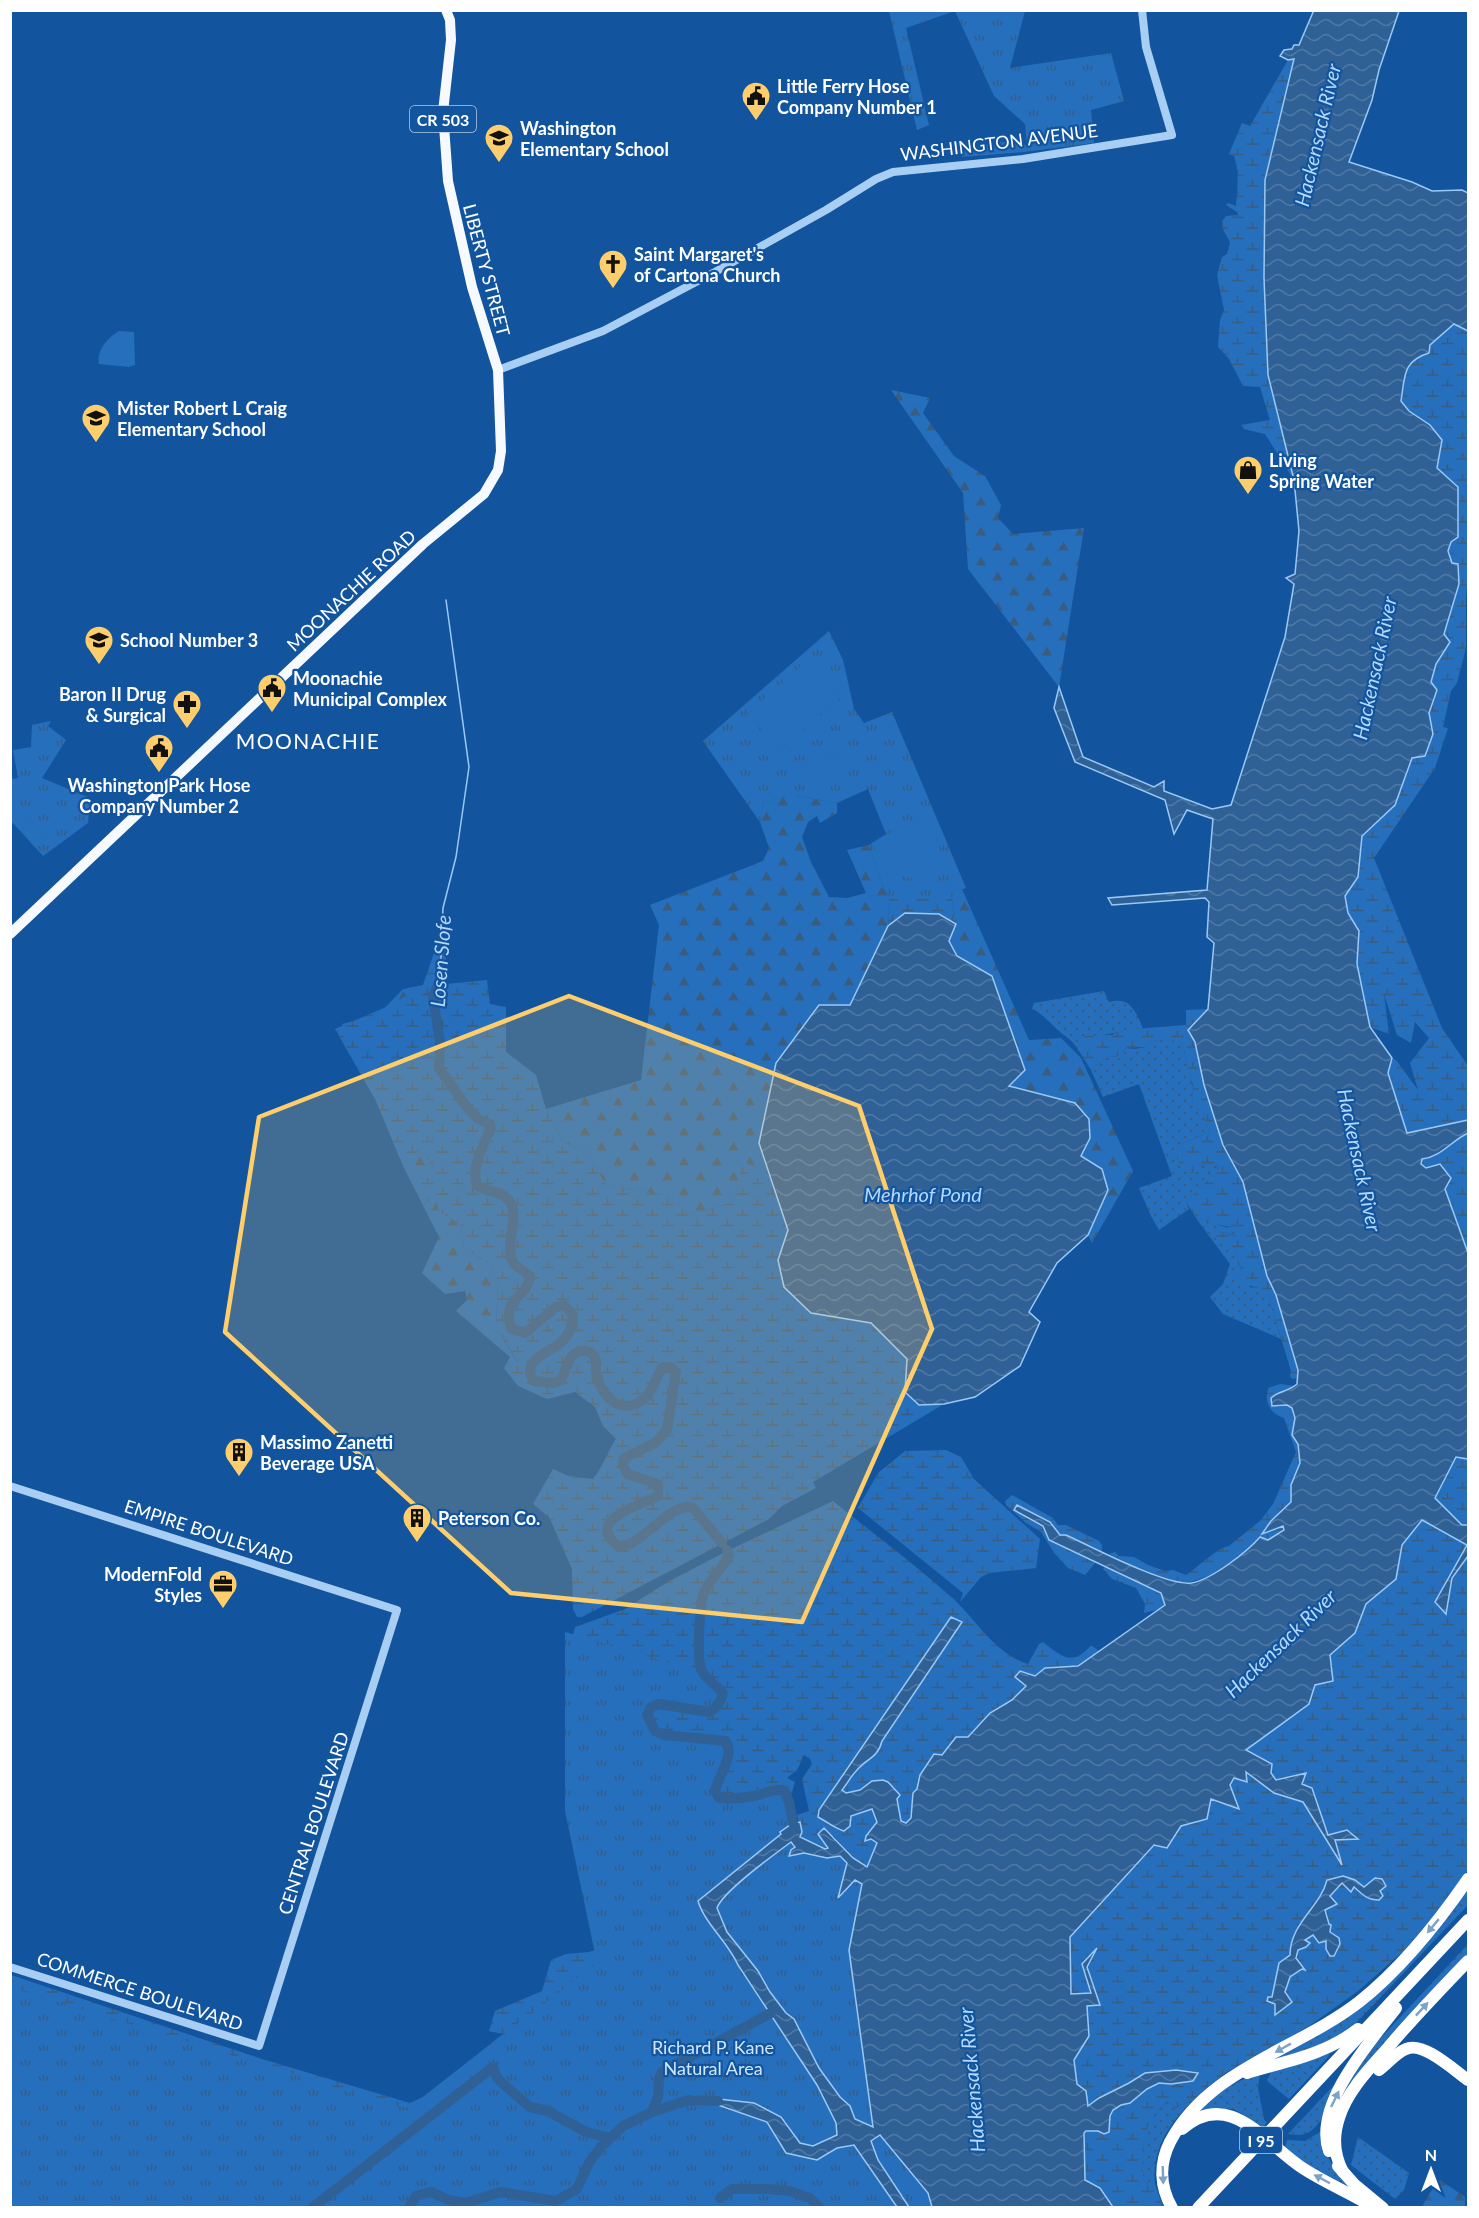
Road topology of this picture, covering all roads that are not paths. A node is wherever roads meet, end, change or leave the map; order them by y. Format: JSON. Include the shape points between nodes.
{"nodes":[{"id":1,"x":446,"y":10,"type":"edge"},
{"id":2,"x":1142,"y":10,"type":"edge"},
{"id":3,"x":498,"y":370,"type":"junction"},
{"id":4,"x":453,"y":519,"type":"joint"},
{"id":5,"x":10,"y":934,"type":"edge"},
{"id":6,"x":10,"y":1486,"type":"edge"},
{"id":7,"x":397,"y":1610,"type":"joint"},
{"id":8,"x":1468,"y":1879,"type":"edge"},
{"id":9,"x":1468,"y":1920,"type":"edge"},
{"id":10,"x":1466,"y":1934,"type":"edge"},
{"id":11,"x":1468,"y":1961,"type":"edge"},
{"id":12,"x":10,"y":1967,"type":"edge"},
{"id":13,"x":1408,"y":1984,"type":"junction"},
{"id":14,"x":1396,"y":2008,"type":"junction"},
{"id":15,"x":1411,"y":2038,"type":"dead end"},
{"id":16,"x":259,"y":2046,"type":"joint"},
{"id":17,"x":1379,"y":2070,"type":"junction"},
{"id":18,"x":1328,"y":2075,"type":"junction"},
{"id":19,"x":1468,"y":2080,"type":"edge"},
{"id":20,"x":1219,"y":2087,"type":"junction"},
{"id":21,"x":1346,"y":2103,"type":"junction"},
{"id":22,"x":1171,"y":2141,"type":"junction"},
{"id":23,"x":1343,"y":2172,"type":"junction"},
{"id":24,"x":1173,"y":2208,"type":"edge"},
{"id":25,"x":1198,"y":2208,"type":"edge"},
{"id":26,"x":1208,"y":2208,"type":"edge"},
{"id":27,"x":1374,"y":2208,"type":"edge"},
{"id":28,"x":1383,"y":2208,"type":"edge"}],
"edges":[{"from":1,"to":3,"type":"main road","name":"LIBERTY STREET","number":"CR 503","via":[[451,40],[443,112],[448,181],[472,287]]},
{"from":2,"to":3,"type":"street","name":"WASHINGTON AVENUE","via":[[1146,47],[1172,135],[1023,159],[892,172],[603,331]]},
{"from":3,"to":4,"type":"main road","name":"LIBERTY STREET","number":"CR 503","via":[[498,470],[484,494]]},
{"from":4,"to":5,"type":"main road","name":"MOONACHIE ROAD","number":"CR 503"},
{"from":6,"to":7,"type":"street","name":"EMPIRE BOULEVARD"},
{"from":7,"to":16,"type":"street","name":"CENTRAL BOULEVARD"},
{"from":8,"to":20,"type":"highway","one_way":true,"via":[[1421,1941],[1362,2000]]},
{"from":9,"to":13,"type":"highway","number":"I 95"},
{"from":10,"to":14,"type":"highway","number":"I 95"},
{"from":21,"to":11,"type":"highway","one_way":true,"via":[[1393,2041]]},
{"from":12,"to":16,"type":"street","name":"COMMERCE BOULEVARD"},
{"from":13,"to":18,"type":"highway","number":"I 95"},
{"from":13,"to":20,"type":"highway","via":[[1358,2030],[1332,2046],[1245,2074]]},
{"from":14,"to":18,"type":"highway","number":"I 95"},
{"from":23,"to":14,"type":"highway","one_way":true,"via":[[1328,2147],[1328,2115],[1355,2063]]},
{"from":15,"to":17,"type":"highway"},
{"from":17,"to":19,"type":"highway","via":[[1402,2051],[1416,2047]]},
{"from":17,"to":21,"type":"highway"},
{"from":18,"to":25,"type":"highway","number":"I 95"},
{"from":18,"to":26,"type":"highway","number":"I 95"},
{"from":20,"to":22,"type":"highway","via":[[1188,2114]]},
{"from":21,"to":23,"type":"highway","via":[[1335,2138]]},
{"from":22,"to":24,"type":"highway","one_way":true,"via":[[1164,2156],[1162,2176]]},
{"from":27,"to":22,"type":"highway","one_way":true,"via":[[1303,2168],[1251,2126],[1232,2116],[1215,2114],[1196,2119]]},
{"from":23,"to":28,"type":"highway"}]}
